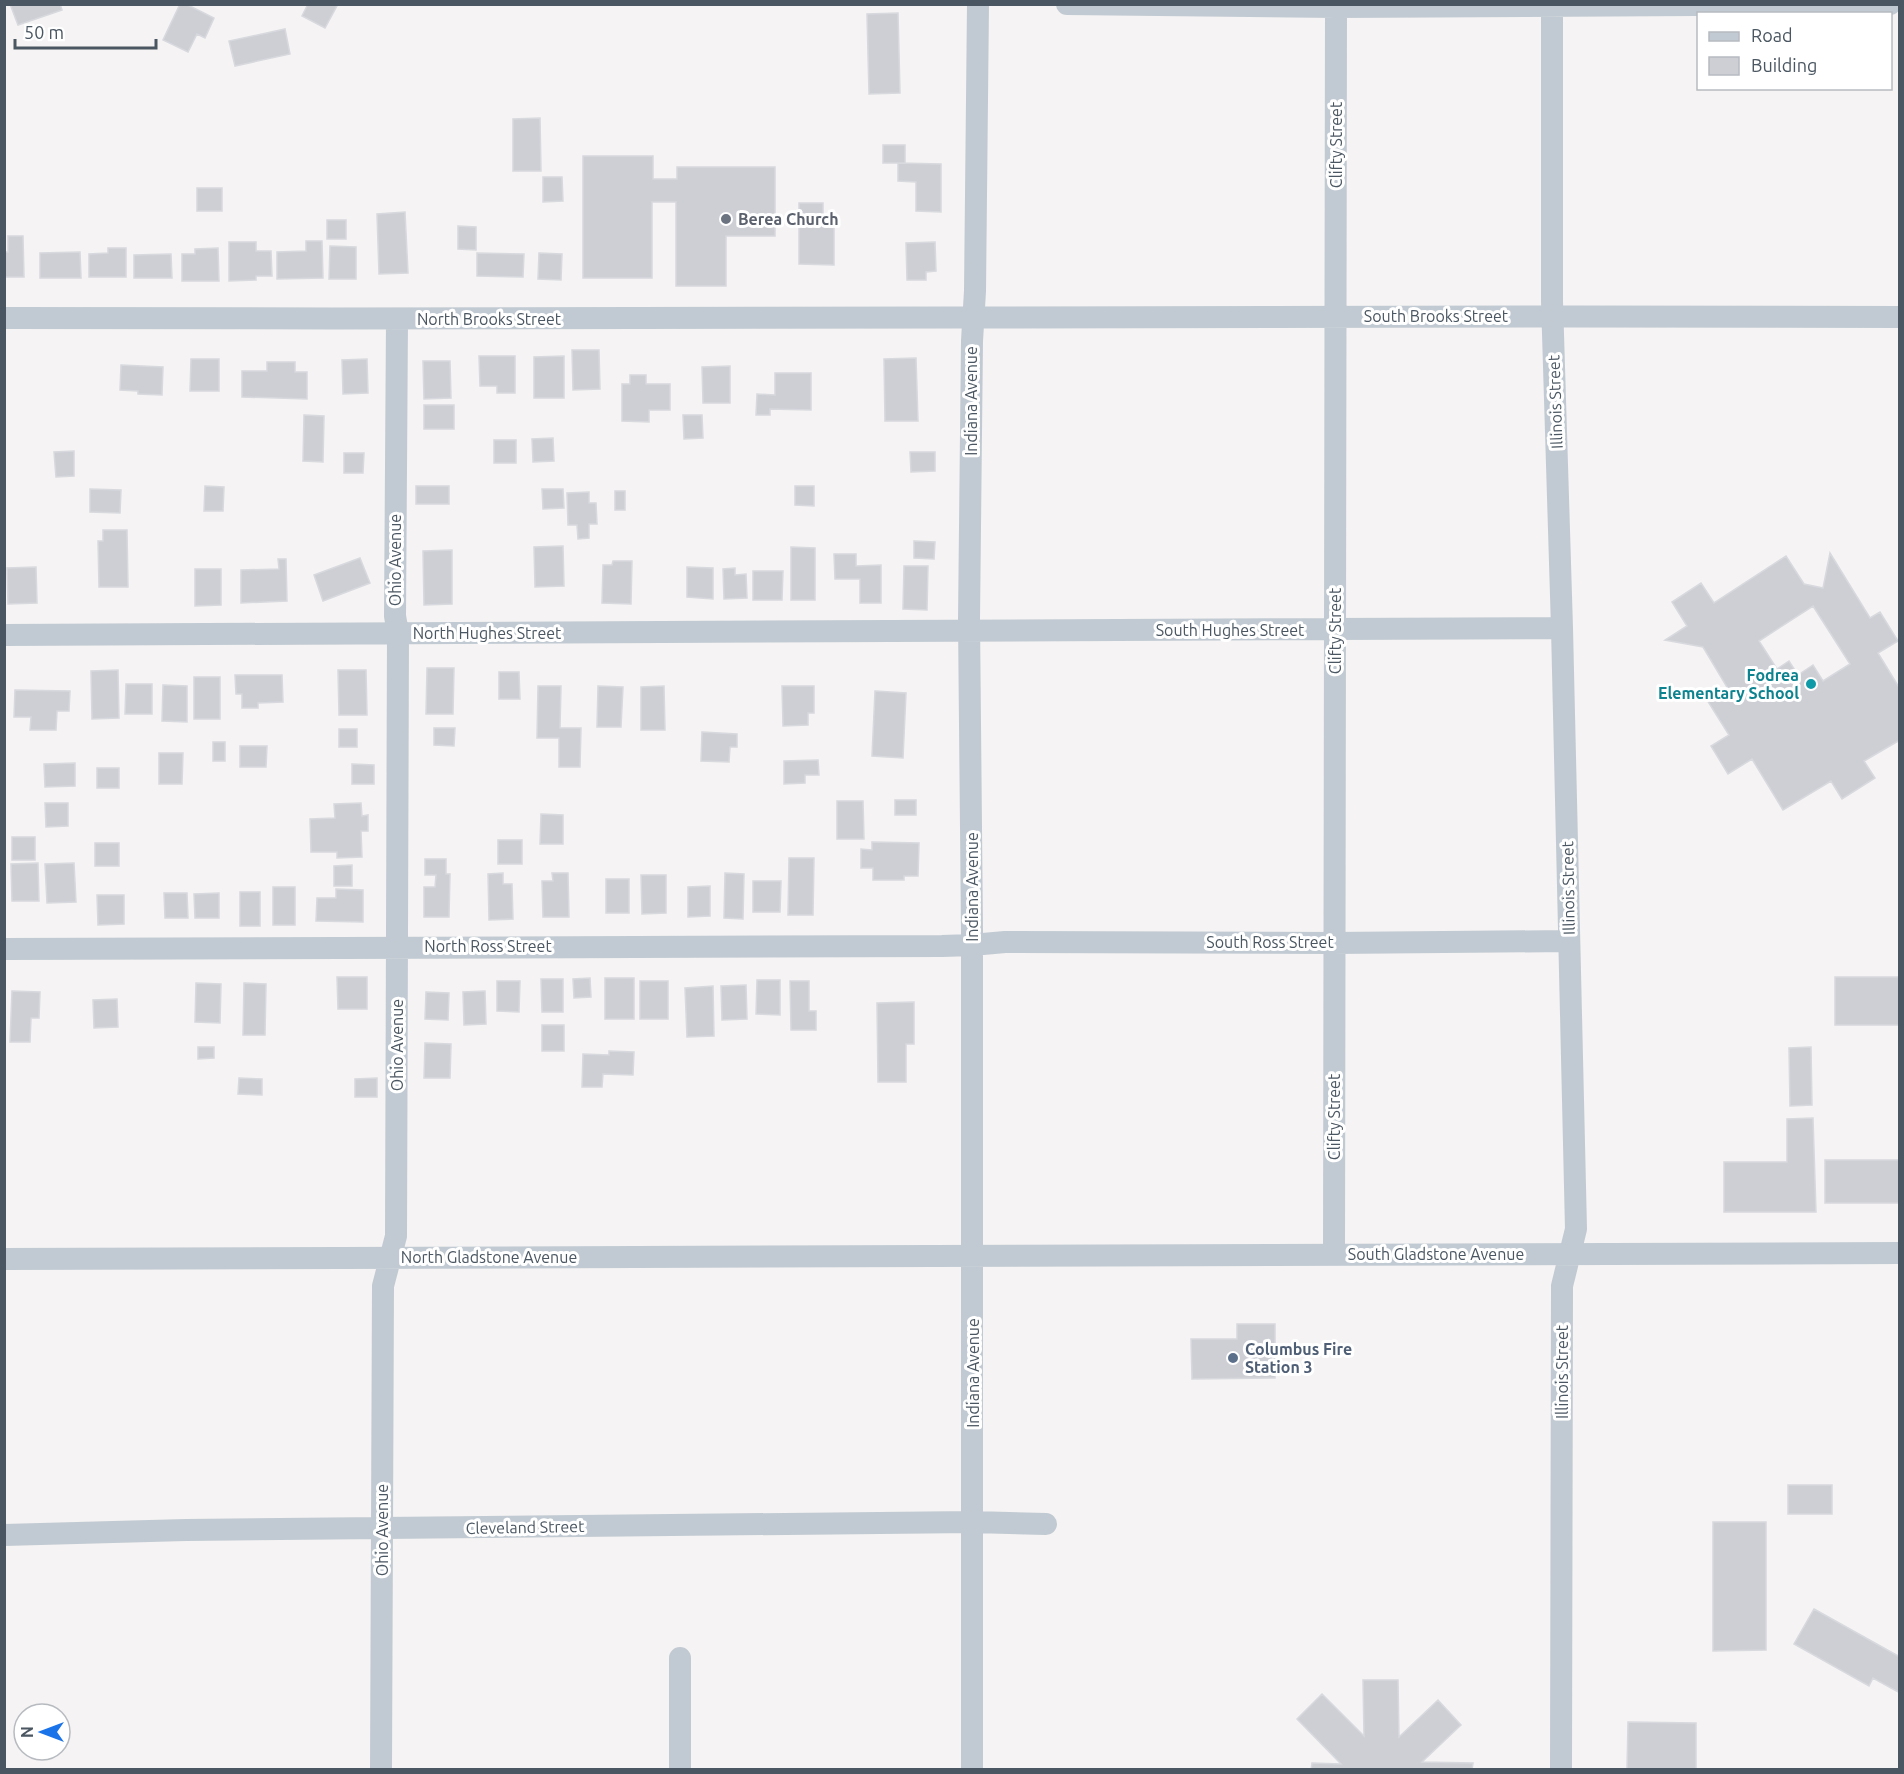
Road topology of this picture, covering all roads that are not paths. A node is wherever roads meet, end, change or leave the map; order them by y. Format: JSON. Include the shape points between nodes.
{"nodes":[{"id":1,"x":978,"y":4,"type":"edge"},
{"id":2,"x":1067,"y":4,"type":"edge"},
{"id":3,"x":1890,"y":4,"type":"edge"},
{"id":4,"x":1552,"y":5,"type":"edge"},
{"id":5,"x":1336,"y":7,"type":"junction"},
{"id":6,"x":1335,"y":316,"type":"junction"},
{"id":7,"x":1552,"y":316,"type":"junction"},
{"id":8,"x":973,"y":317,"type":"junction"},
{"id":9,"x":1899,"y":317,"type":"edge"},
{"id":10,"x":4,"y":318,"type":"edge"},
{"id":11,"x":397,"y":320,"type":"junction"},
{"id":12,"x":1562,"y":628,"type":"junction"},
{"id":13,"x":1335,"y":630,"type":"junction"},
{"id":14,"x":969,"y":632,"type":"junction"},
{"id":15,"x":398,"y":633,"type":"junction"},
{"id":16,"x":4,"y":635,"type":"edge"},
{"id":17,"x":1569,"y":941,"type":"junction"},
{"id":18,"x":1333,"y":943,"type":"junction"},
{"id":19,"x":972,"y":945,"type":"junction"},
{"id":20,"x":398,"y":946,"type":"junction"},
{"id":21,"x":4,"y":949,"type":"edge"},
{"id":22,"x":1899,"y":1253,"type":"edge"},
{"id":23,"x":1569,"y":1254,"type":"junction"},
{"id":24,"x":1334,"y":1255,"type":"junction"},
{"id":25,"x":973,"y":1256,"type":"junction"},
{"id":26,"x":391,"y":1257,"type":"junction"},
{"id":27,"x":4,"y":1259,"type":"edge"},
{"id":28,"x":973,"y":1522,"type":"junction"},
{"id":29,"x":1046,"y":1524,"type":"dead end"},
{"id":30,"x":382,"y":1528,"type":"junction"},
{"id":31,"x":4,"y":1535,"type":"edge"},
{"id":32,"x":680,"y":1658,"type":"dead end"},
{"id":33,"x":381,"y":1770,"type":"edge"},
{"id":34,"x":680,"y":1770,"type":"edge"},
{"id":35,"x":972,"y":1770,"type":"edge"},
{"id":36,"x":1561,"y":1770,"type":"edge"}],
"edges":[{"from":1,"to":8,"type":"street","name":"Indiana Avenue"},
{"from":2,"to":5,"type":"street"},
{"from":3,"to":4,"type":"street"},
{"from":4,"to":5,"type":"street"},
{"from":4,"to":7,"type":"street","name":"Illinois Street"},
{"from":5,"to":6,"type":"street","name":"Clifty Street"},
{"from":6,"to":7,"type":"street","name":"South Brooks Street"},
{"from":6,"to":8,"type":"street","name":"South Brooks Street"},
{"from":6,"to":13,"type":"street","name":"Clifty Street"},
{"from":7,"to":9,"type":"street","name":"South Brooks Street"},
{"from":7,"to":12,"type":"street","name":"Illinois Street"},
{"from":8,"to":11,"type":"street","name":"North Brooks Street"},
{"from":8,"to":14,"type":"street","name":"Indiana Avenue"},
{"from":10,"to":11,"type":"street","name":"North Brooks Street"},
{"from":11,"to":15,"type":"street","name":"Ohio Avenue"},
{"from":12,"to":13,"type":"street","name":"South Hughes Street"},
{"from":12,"to":17,"type":"street","name":"Illinois Street"},
{"from":13,"to":14,"type":"street","name":"South Hughes Street"},
{"from":13,"to":18,"type":"street","name":"Clifty Street"},
{"from":14,"to":15,"type":"street","name":"North Hughes Street"},
{"from":14,"to":19,"type":"street","name":"Indiana Avenue"},
{"from":15,"to":16,"type":"street","name":"North Hughes Street"},
{"from":15,"to":20,"type":"street","name":"Ohio Avenue"},
{"from":17,"to":18,"type":"street","name":"South Ross Street"},
{"from":17,"to":23,"type":"street","name":"Illinois Street","via":[[1576,1229]]},
{"from":18,"to":19,"type":"street","name":"South Ross Street"},
{"from":18,"to":24,"type":"street","name":"Clifty Street"},
{"from":19,"to":20,"type":"street","name":"North Ross Street"},
{"from":19,"to":25,"type":"street","name":"Indiana Avenue"},
{"from":20,"to":21,"type":"street","name":"North Ross Street"},
{"from":20,"to":26,"type":"street","name":"Ohio Avenue","via":[[396,1236]]},
{"from":22,"to":23,"type":"street","name":"South Gladstone Avenue"},
{"from":23,"to":24,"type":"street","name":"South Gladstone Avenue"},
{"from":23,"to":36,"type":"street","name":"Illinois Street","via":[[1562,1286]]},
{"from":24,"to":25,"type":"street","name":"South Gladstone Avenue"},
{"from":25,"to":26,"type":"street","name":"North Gladstone Avenue"},
{"from":25,"to":28,"type":"street","name":"Indiana Avenue"},
{"from":26,"to":27,"type":"street","name":"North Gladstone Avenue"},
{"from":26,"to":30,"type":"street","name":"Ohio Avenue","via":[[383,1286]]},
{"from":28,"to":29,"type":"street","name":"Cleveland Street"},
{"from":28,"to":30,"type":"street","name":"Cleveland Street"},
{"from":28,"to":35,"type":"street","name":"Indiana Avenue"},
{"from":30,"to":31,"type":"street","name":"Cleveland Street"},
{"from":30,"to":33,"type":"street","name":"Ohio Avenue"},
{"from":32,"to":34,"type":"street"}]}
